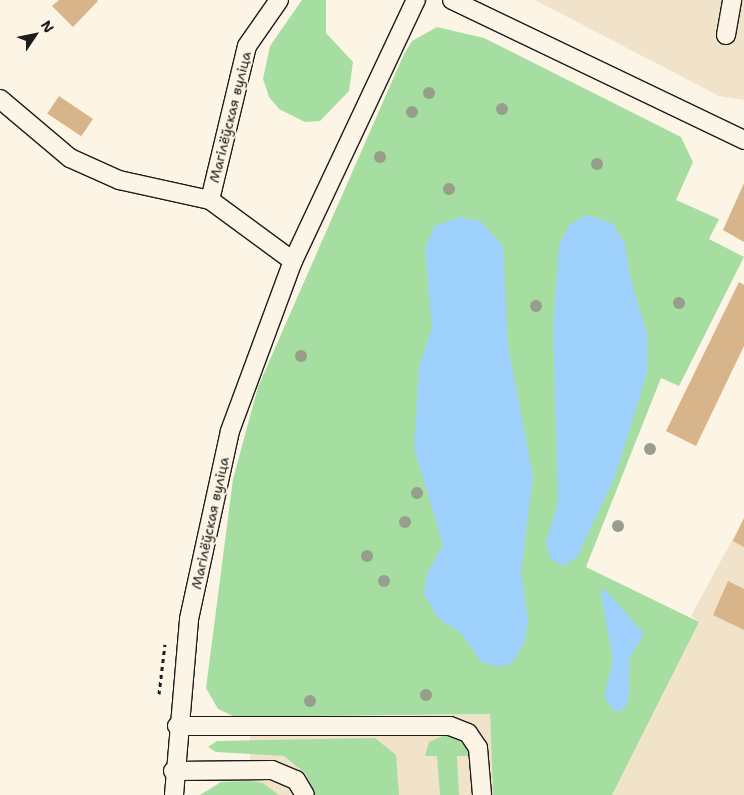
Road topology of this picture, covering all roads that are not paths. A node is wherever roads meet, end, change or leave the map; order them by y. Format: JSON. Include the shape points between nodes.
{"nodes":[{"id":1,"x":279,"y":0,"type":"edge"},
{"id":2,"x":416,"y":0,"type":"edge"},
{"id":3,"x":452,"y":0,"type":"edge"},
{"id":4,"x":732,"y":0,"type":"edge"},
{"id":5,"x":726,"y":35,"type":"dead end"},
{"id":6,"x":0,"y":99,"type":"edge"},
{"id":7,"x":744,"y":140,"type":"edge"},
{"id":8,"x":210,"y":200,"type":"junction"},
{"id":9,"x":294,"y":261,"type":"junction"},
{"id":10,"x":177,"y":726,"type":"junction"},
{"id":11,"x":173,"y":771,"type":"junction"},
{"id":12,"x":174,"y":795,"type":"edge"},
{"id":13,"x":305,"y":795,"type":"edge"},
{"id":14,"x":482,"y":795,"type":"edge"}],
"edges":[{"from":1,"to":8,"type":"street","name":"Магілёўская вуліца","via":[[247,46]]},
{"from":2,"to":9,"type":"street","name":"Магілёўская вуліца"},
{"from":3,"to":7,"type":"street"},
{"from":4,"to":5,"type":"street"},
{"from":6,"to":8,"type":"street","via":[[70,158],[119,180]]},
{"from":8,"to":9,"type":"street","name":"Магілёўская вуліца"},
{"from":9,"to":10,"type":"street","name":"Магілёўская вуліца","via":[[230,430],[189,619]]},
{"from":10,"to":11,"type":"street","name":"Магілёўская вуліца"},
{"from":10,"to":14,"type":"street","via":[[450,726],[468,733],[478,748]]},
{"from":11,"to":12,"type":"street","name":"Магілёўская вуліца"},
{"from":11,"to":13,"type":"street","via":[[272,770],[296,780]]}]}
